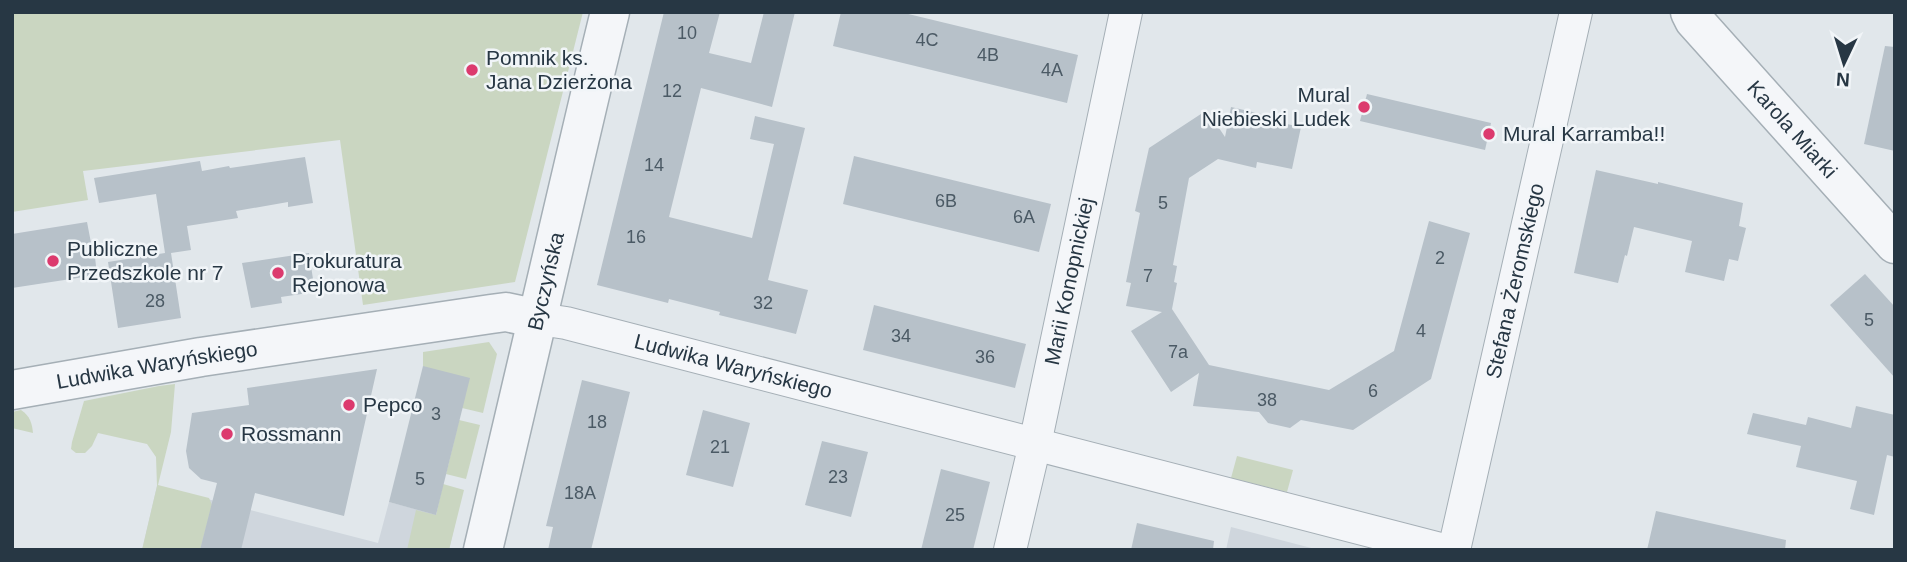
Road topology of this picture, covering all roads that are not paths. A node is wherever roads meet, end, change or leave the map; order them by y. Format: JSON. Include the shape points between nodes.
{"nodes":[{"id":1,"x":610,"y":12,"type":"edge"},
{"id":2,"x":1126,"y":12,"type":"edge"},
{"id":3,"x":1576,"y":12,"type":"edge"},
{"id":4,"x":1690,"y":12,"type":"edge"},
{"id":5,"x":1895,"y":244,"type":"edge"},
{"id":6,"x":539,"y":319,"type":"junction"},
{"id":7,"x":12,"y":390,"type":"edge"},
{"id":8,"x":1035,"y":444,"type":"junction"},
{"id":9,"x":483,"y":550,"type":"edge"},
{"id":10,"x":1010,"y":550,"type":"edge"},
{"id":11,"x":1444,"y":550,"type":"edge"},
{"id":12,"x":1454,"y":550,"type":"edge"}],
"edges":[{"from":1,"to":6,"type":"street","name":"Byczyńska"},
{"from":2,"to":8,"type":"street","name":"Marii Konopnickiej"},
{"from":3,"to":12,"type":"street","name":"Stefana Żeromskiego"},
{"from":4,"to":5,"type":"street","name":"Karola Miarki"},
{"from":6,"to":7,"type":"street","name":"Ludwika Waryńskiego","via":[[506,312],[491,314]]},
{"from":6,"to":8,"type":"street","name":"Ludwika Waryńskiego"},
{"from":6,"to":9,"type":"street","name":"Byczyńska"},
{"from":8,"to":10,"type":"street","name":"Marii Konopnickiej"},
{"from":8,"to":11,"type":"street","name":"Ludwika Waryńskiego"}]}
